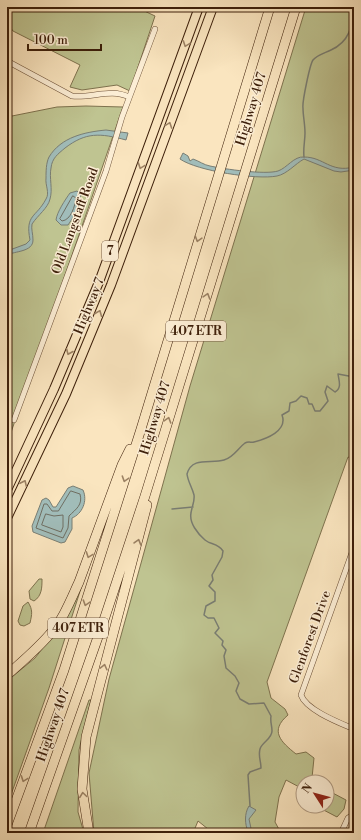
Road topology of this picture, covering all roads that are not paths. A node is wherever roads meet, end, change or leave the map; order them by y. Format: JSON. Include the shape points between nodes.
{"nodes":[{"id":1,"x":199,"y":7,"type":"edge"},
{"id":2,"x":213,"y":7,"type":"edge"},
{"id":3,"x":270,"y":7,"type":"edge"},
{"id":4,"x":296,"y":7,"type":"edge"},
{"id":5,"x":155,"y":29,"type":"dead end"},
{"id":6,"x":7,"y":61,"type":"edge"},
{"id":7,"x":129,"y":97,"type":"junction"},
{"id":8,"x":14,"y":420,"type":"dead end"},
{"id":9,"x":141,"y":429,"type":"junction"},
{"id":10,"x":157,"y":458,"type":"junction"},
{"id":11,"x":7,"y":490,"type":"edge"},
{"id":12,"x":7,"y":518,"type":"edge"},
{"id":13,"x":354,"y":547,"type":"edge"},
{"id":14,"x":7,"y":675,"type":"edge"},
{"id":15,"x":354,"y":729,"type":"edge"},
{"id":16,"x":354,"y":814,"type":"edge"},
{"id":17,"x":7,"y":825,"type":"edge"},
{"id":18,"x":29,"y":833,"type":"edge"},
{"id":19,"x":89,"y":833,"type":"edge"},
{"id":20,"x":342,"y":833,"type":"edge"}],
"edges":[{"from":1,"to":11,"type":"main road","name":"Highway 7","number":"7","one_way":true,"via":[[99,282],[54,389]]},
{"from":12,"to":2,"type":"main road","name":"Highway 7","number":"7","one_way":true,"via":[[66,394],[110,285]]},
{"from":3,"to":9,"type":"highway","name":"Highway 407","number":"407 ETR","one_way":true},
{"from":10,"to":4,"type":"highway","name":"Highway 407","number":"407 ETR","one_way":true},
{"from":5,"to":7,"type":"street","name":"Old Langstaff Road"},
{"from":6,"to":7,"type":"street","via":[[72,96],[116,92]]},
{"from":7,"to":8,"type":"street","name":"Old Langstaff Road","via":[[106,171]]},
{"from":9,"to":14,"type":"highway","one_way":true,"via":[[122,465],[71,600],[51,633],[30,656]]},
{"from":9,"to":17,"type":"highway","name":"Highway 407","number":"407 ETR","one_way":true,"via":[[64,670]]},
{"from":10,"to":18,"type":"highway","name":"Highway 407","number":"407 ETR","via":[[105,617]]},
{"from":19,"to":10,"type":"highway","one_way":true,"via":[[82,789],[86,737],[144,521]]},
{"from":13,"to":15,"type":"street","name":"Glenforest Drive","via":[[301,695],[309,706]]},
{"from":16,"to":20,"type":"street","via":[[348,818]]}]}
